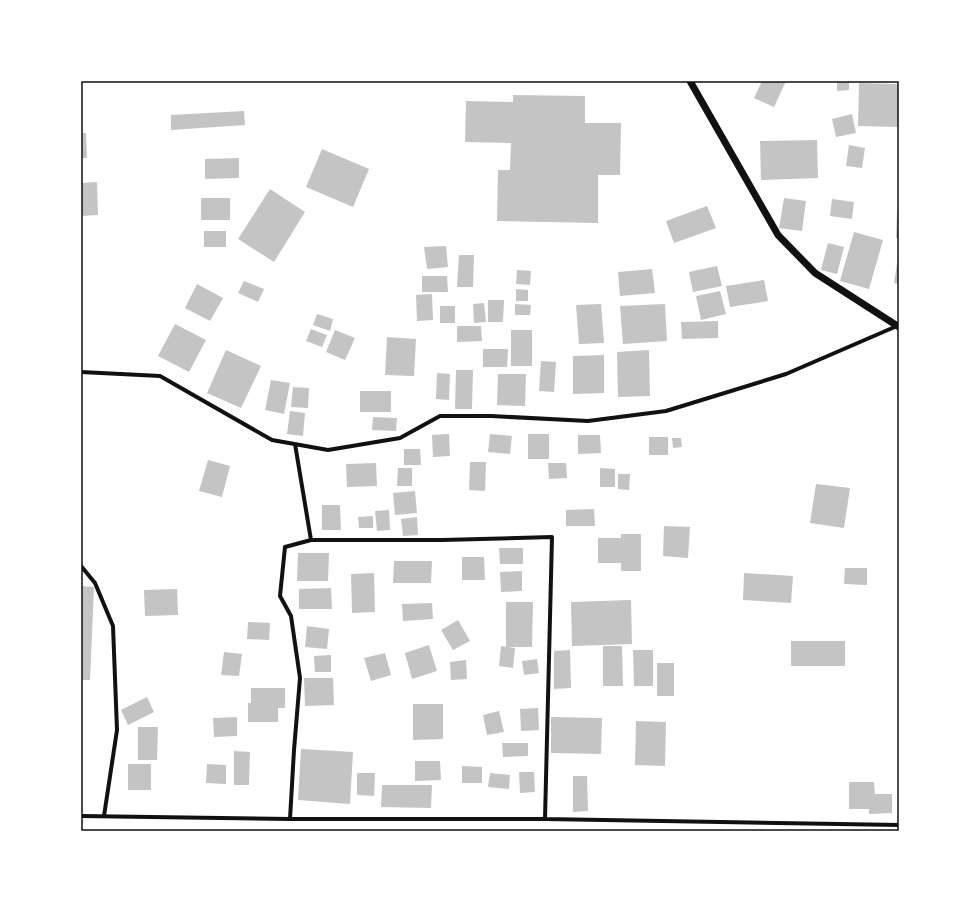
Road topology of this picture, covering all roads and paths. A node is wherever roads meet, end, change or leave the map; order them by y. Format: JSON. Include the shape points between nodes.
{"nodes":[{"id":1,"x":690,"y":81,"type":"edge"},
{"id":2,"x":898,"y":326,"type":"edge"},
{"id":3,"x":81,"y":372,"type":"edge"},
{"id":4,"x":295,"y":444,"type":"junction"},
{"id":5,"x":310,"y":540,"type":"junction"},
{"id":6,"x":81,"y":566,"type":"edge"},
{"id":7,"x":81,"y":816,"type":"edge"},
{"id":8,"x":104,"y":816,"type":"junction"},
{"id":9,"x":545,"y":818,"type":"junction"},
{"id":10,"x":290,"y":819,"type":"junction"},
{"id":11,"x":899,"y":825,"type":"edge"}],
"edges":[{"from":1,"to":2,"type":"street","via":[[778,235],[815,273]]},
{"from":2,"to":4,"type":"street","via":[[786,374],[666,411],[588,421],[440,416],[400,438],[328,450]]},
{"from":3,"to":4,"type":"street","via":[[160,376],[272,440]]},
{"from":4,"to":5,"type":"street"},
{"from":5,"to":9,"type":"street","via":[[552,537]]},
{"from":5,"to":10,"type":"street","via":[[285,547],[280,596],[291,616],[300,678]]},
{"from":6,"to":8,"type":"street","via":[[95,582],[113,626],[117,730]]},
{"from":7,"to":8,"type":"street"},
{"from":8,"to":10,"type":"street"},
{"from":9,"to":10,"type":"street"},
{"from":9,"to":11,"type":"street"}]}
